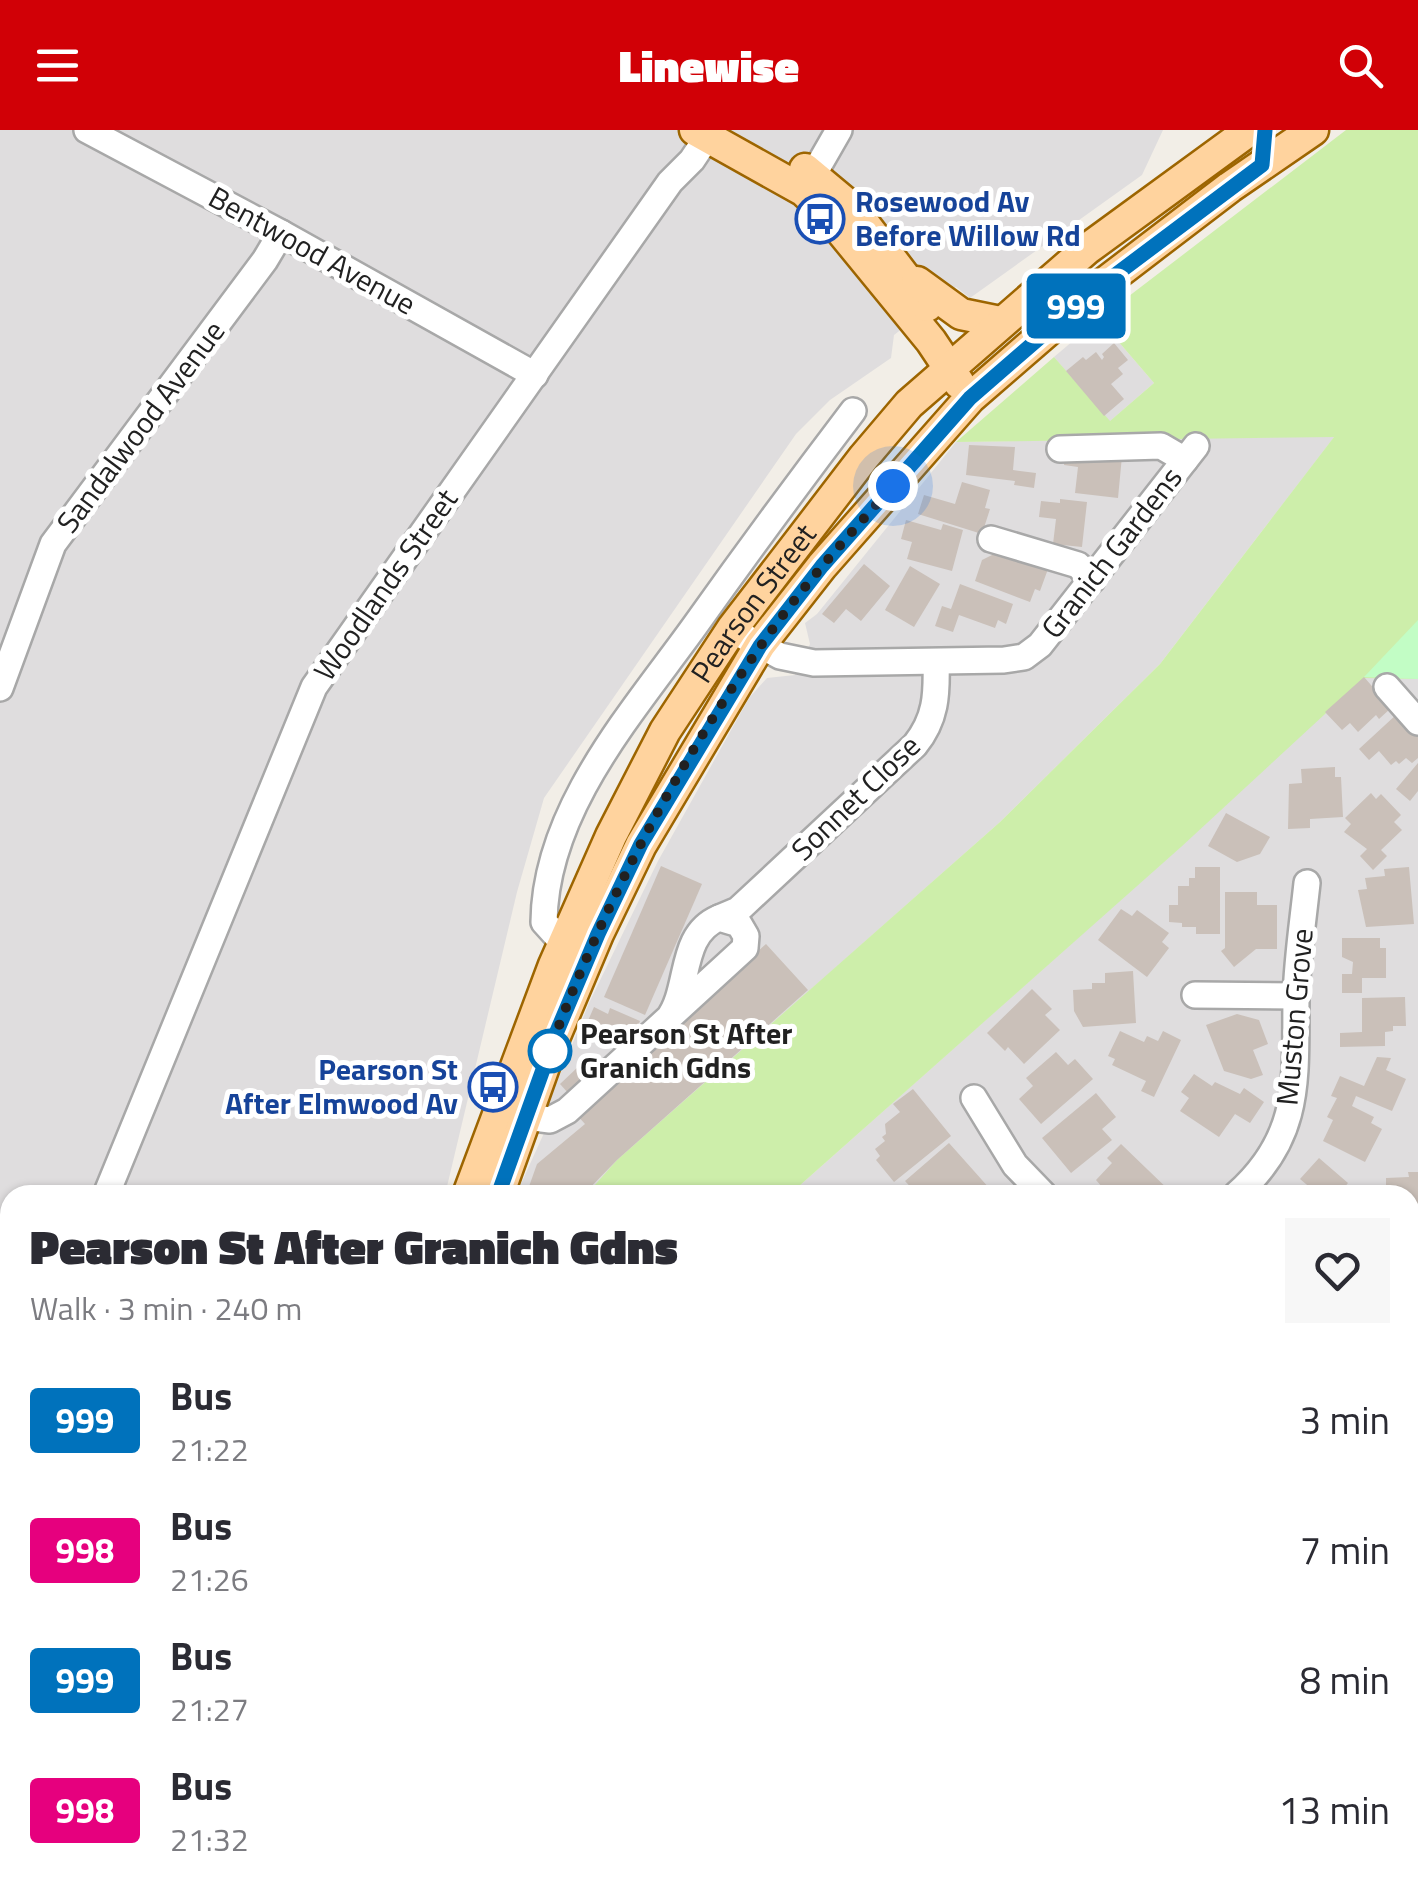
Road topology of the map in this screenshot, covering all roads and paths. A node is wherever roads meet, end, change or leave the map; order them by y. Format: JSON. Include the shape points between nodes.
{"nodes":[{"id":1,"x":86,"y":130,"type":"edge"},
{"id":2,"x":838,"y":130,"type":"edge"},
{"id":3,"x":1265,"y":130,"type":"edge"},
{"id":4,"x":1313,"y":130,"type":"edge"},
{"id":5,"x":708,"y":131,"type":"edge"},
{"id":6,"x":1233,"y":136,"type":"edge"},
{"id":7,"x":1262,"y":165,"type":"junction"},
{"id":8,"x":809,"y":183,"type":"junction"},
{"id":9,"x":281,"y":234,"type":"junction"},
{"id":10,"x":902,"y":271,"type":"junction"},
{"id":11,"x":1000,"y":322,"type":"junction"},
{"id":12,"x":955,"y":361,"type":"junction"},
{"id":13,"x":535,"y":376,"type":"junction"},
{"id":14,"x":978,"y":391,"type":"junction"},
{"id":15,"x":854,"y":411,"type":"dead end"},
{"id":16,"x":1060,"y":449,"type":"dead end"},
{"id":17,"x":992,"y":539,"type":"dead end"},
{"id":18,"x":1092,"y":580,"type":"junction"},
{"id":19,"x":732,"y":629,"type":"junction"},
{"id":20,"x":760,"y":646,"type":"junction"},
{"id":21,"x":936,"y":662,"type":"junction"},
{"id":22,"x":1387,"y":687,"type":"dead end"},
{"id":23,"x":0,"y":688,"type":"edge"},
{"id":24,"x":1418,"y":722,"type":"edge"},
{"id":25,"x":1307,"y":883,"type":"dead end"},
{"id":26,"x":734,"y":919,"type":"junction"},
{"id":27,"x":564,"y":943,"type":"junction"},
{"id":28,"x":687,"y":961,"type":"junction"},
{"id":29,"x":717,"y":973,"type":"junction"},
{"id":30,"x":1195,"y":994,"type":"dead end"},
{"id":31,"x":1296,"y":996,"type":"junction"},
{"id":32,"x":668,"y":1018,"type":"junction"},
{"id":33,"x":974,"y":1098,"type":"dead end"},
{"id":34,"x":526,"y":1117,"type":"junction"},
{"id":35,"x":110,"y":1185,"type":"edge"},
{"id":36,"x":472,"y":1185,"type":"edge"},
{"id":37,"x":502,"y":1185,"type":"edge"},
{"id":38,"x":1034,"y":1185,"type":"edge"},
{"id":39,"x":1255,"y":1185,"type":"edge"}],
"edges":[{"from":1,"to":9,"type":"street","name":"Bentwood Avenue"},
{"from":2,"to":8,"type":"street"},
{"from":3,"to":7,"type":"main road"},
{"from":4,"to":7,"type":"main road","name":"Pearson Street"},
{"from":5,"to":8,"type":"main road"},
{"from":5,"to":13,"type":"street","name":"Woodlands Street"},
{"from":6,"to":11,"type":"main road","name":"Pearson Street"},
{"from":7,"to":14,"type":"main road","name":"Pearson Street","via":[[1090,294]]},
{"from":8,"to":10,"type":"main road","via":[[853,210]]},
{"from":8,"to":12,"type":"main road","via":[[931,340]]},
{"from":9,"to":13,"type":"street","name":"Bentwood Avenue"},
{"from":9,"to":23,"type":"street","name":"Sandalwood Avenue","via":[[53,544]]},
{"from":10,"to":11,"type":"main road","via":[[961,314]]},
{"from":10,"to":12,"type":"main road"},
{"from":11,"to":12,"type":"main road","name":"Pearson Street"},
{"from":12,"to":14,"type":"main road"},
{"from":12,"to":19,"type":"main road","name":"Pearson Street","via":[[864,457]]},
{"from":13,"to":35,"type":"street","name":"Woodlands Street","via":[[314,687]]},
{"from":14,"to":20,"type":"main road","name":"Pearson Street"},
{"from":15,"to":27,"type":"street","via":[[612,740],[578,799],[544,894],[544,922]]},
{"from":16,"to":18,"type":"street","name":"Granich Gardens","via":[[1162,446],[1190,453]]},
{"from":17,"to":18,"type":"street","via":[[1078,565]]},
{"from":18,"to":21,"type":"street","name":"Granich Gardens","via":[[1040,646],[1024,656]]},
{"from":19,"to":20,"type":"street","name":"Granich Gardens"},
{"from":19,"to":27,"type":"main road","name":"Pearson Street","via":[[665,732]]},
{"from":20,"to":21,"type":"street","name":"Granich Gardens","via":[[800,662]]},
{"from":20,"to":34,"type":"main road","name":"Pearson Street","via":[[641,844]]},
{"from":21,"to":26,"type":"street","name":"Sonnet Close","via":[[934,710],[925,733]]},
{"from":22,"to":24,"type":"street"},
{"from":25,"to":31,"type":"street","name":"Muston Grove"},
{"from":26,"to":28,"type":"street","via":[[706,926]]},
{"from":26,"to":29,"type":"street","via":[[745,948]]},
{"from":27,"to":36,"type":"main road","name":"Pearson Street"},
{"from":28,"to":29,"type":"street","via":[[693,977]]},
{"from":28,"to":32,"type":"street","via":[[678,1004]]},
{"from":29,"to":32,"type":"street"},
{"from":30,"to":31,"type":"street"},
{"from":31,"to":39,"type":"street","name":"Muston Grove","via":[[1298,1056],[1290,1110]]},
{"from":32,"to":34,"type":"street","via":[[567,1111],[550,1120]]},
{"from":33,"to":38,"type":"street"},
{"from":34,"to":37,"type":"main road","name":"Pearson Street"}]}
